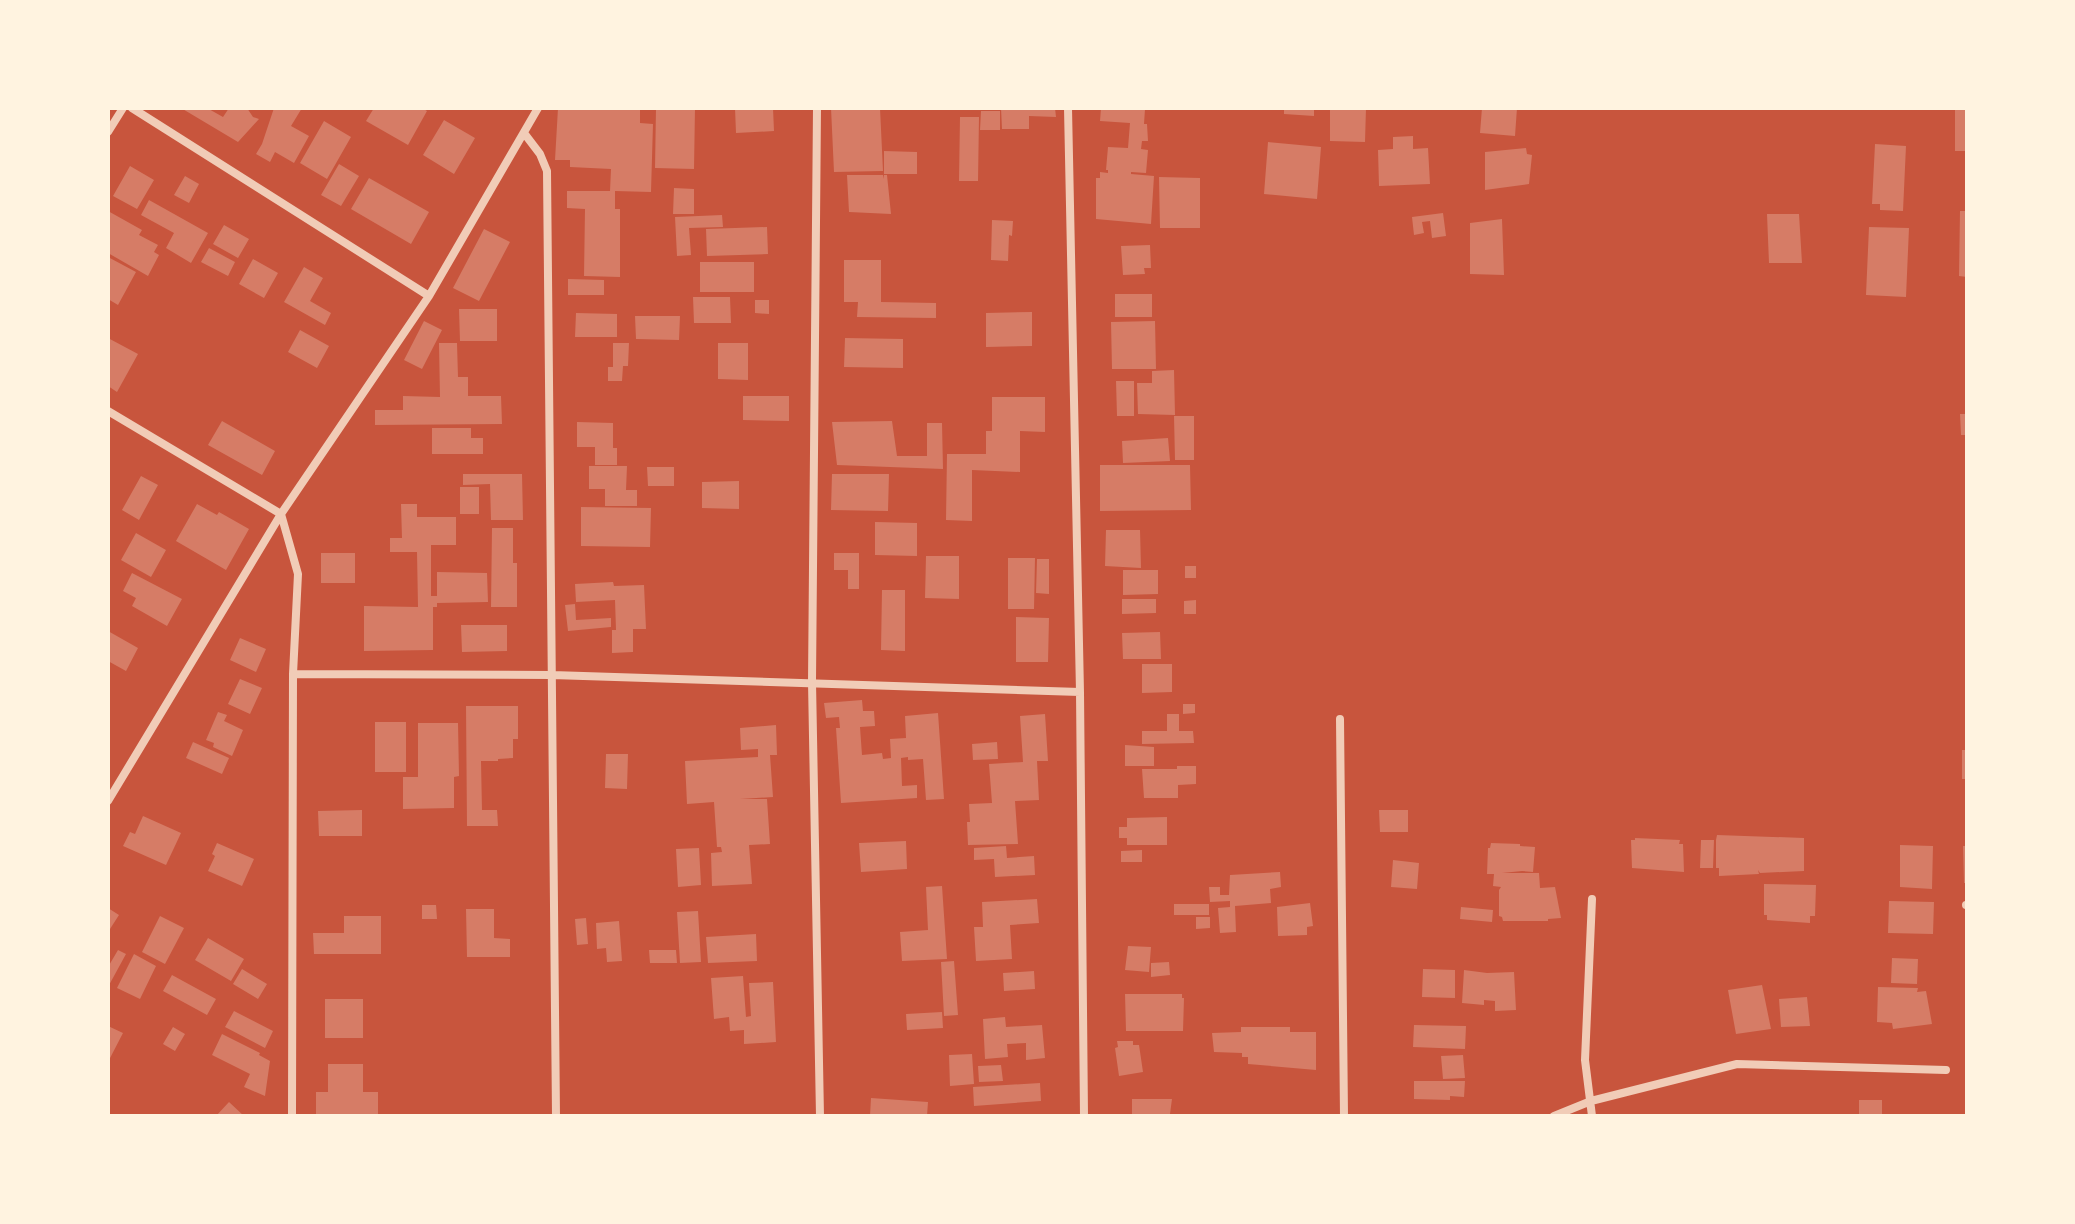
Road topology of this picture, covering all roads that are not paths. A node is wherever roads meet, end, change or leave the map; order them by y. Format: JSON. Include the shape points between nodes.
{"nodes":[{"id":1,"x":123,"y":108,"type":"edge"},
{"id":2,"x":132,"y":108,"type":"edge"},
{"id":3,"x":538,"y":108,"type":"edge"},
{"id":4,"x":817,"y":108,"type":"edge"},
{"id":5,"x":1068,"y":108,"type":"edge"},
{"id":6,"x":108,"y":132,"type":"edge"},
{"id":7,"x":524,"y":133,"type":"junction"},
{"id":8,"x":429,"y":296,"type":"junction"},
{"id":9,"x":108,"y":411,"type":"edge"},
{"id":10,"x":281,"y":514,"type":"junction"},
{"id":11,"x":293,"y":674,"type":"junction"},
{"id":12,"x":552,"y":675,"type":"junction"},
{"id":13,"x":812,"y":682,"type":"junction"},
{"id":14,"x":1080,"y":692,"type":"junction"},
{"id":15,"x":1340,"y":719,"type":"dead end"},
{"id":16,"x":108,"y":801,"type":"edge"},
{"id":17,"x":1592,"y":899,"type":"dead end"},
{"id":18,"x":1946,"y":1070,"type":"dead end"},
{"id":19,"x":1591,"y":1101,"type":"junction"},
{"id":20,"x":292,"y":1116,"type":"edge"},
{"id":21,"x":556,"y":1116,"type":"edge"},
{"id":22,"x":820,"y":1116,"type":"edge"},
{"id":23,"x":1084,"y":1116,"type":"edge"},
{"id":24,"x":1344,"y":1116,"type":"edge"},
{"id":25,"x":1554,"y":1116,"type":"edge"},
{"id":26,"x":1592,"y":1116,"type":"edge"}],
"edges":[{"from":1,"to":6,"type":"street"},
{"from":2,"to":8,"type":"street"},
{"from":3,"to":7,"type":"street"},
{"from":4,"to":13,"type":"street"},
{"from":5,"to":14,"type":"street"},
{"from":7,"to":8,"type":"street"},
{"from":7,"to":12,"type":"street","via":[[547,171]]},
{"from":8,"to":10,"type":"street"},
{"from":9,"to":10,"type":"street"},
{"from":10,"to":11,"type":"street","via":[[298,574]]},
{"from":10,"to":16,"type":"street"},
{"from":11,"to":12,"type":"street"},
{"from":11,"to":20,"type":"street"},
{"from":12,"to":13,"type":"street"},
{"from":12,"to":21,"type":"street"},
{"from":13,"to":14,"type":"street"},
{"from":13,"to":22,"type":"street"},
{"from":14,"to":23,"type":"street"},
{"from":15,"to":24,"type":"street"},
{"from":17,"to":19,"type":"street","via":[[1585,1060]]},
{"from":18,"to":19,"type":"street","via":[[1737,1064]]},
{"from":19,"to":25,"type":"street"},
{"from":19,"to":26,"type":"street"}]}
